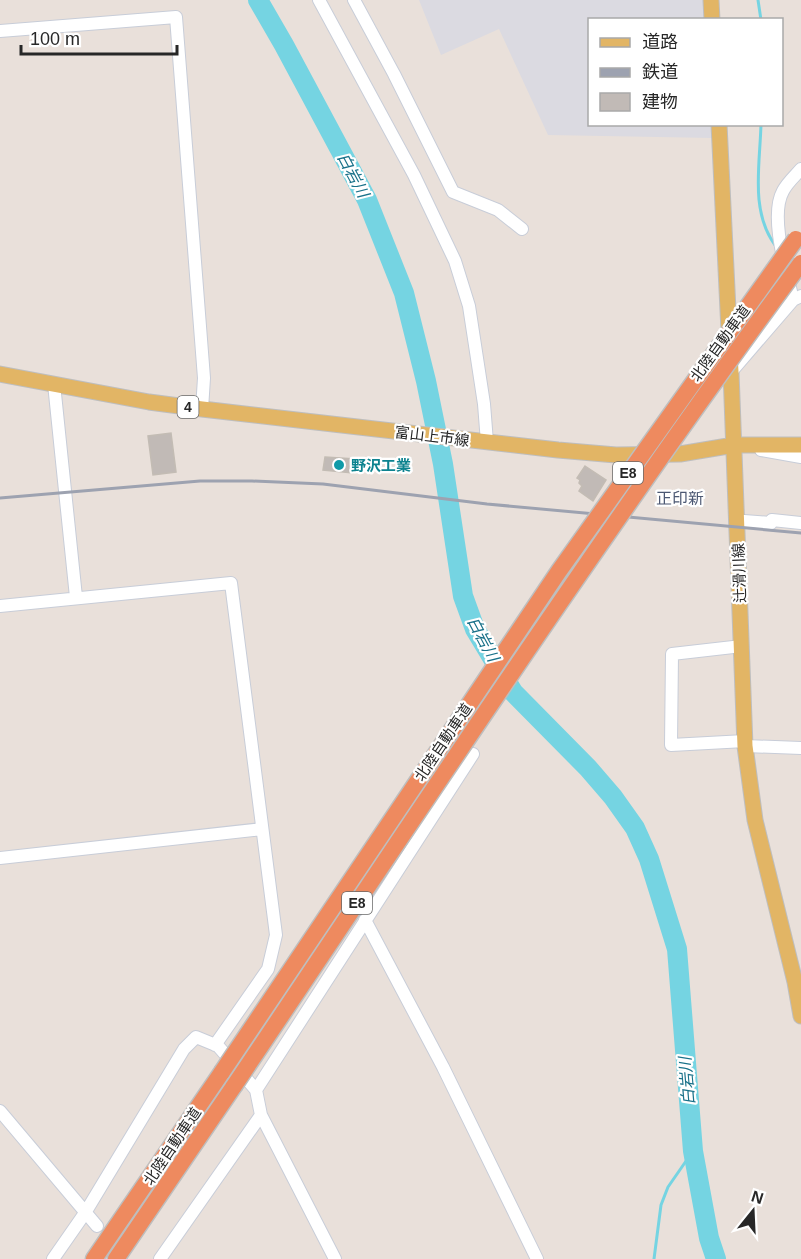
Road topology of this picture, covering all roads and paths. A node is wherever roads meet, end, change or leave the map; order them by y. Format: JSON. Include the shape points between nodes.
{"nodes":[{"id":1,"x":319,"y":0,"type":"edge"},
{"id":2,"x":354,"y":0,"type":"edge"},
{"id":3,"x":711,"y":0,"type":"edge"},
{"id":4,"x":712,"y":18,"type":"edge"},
{"id":5,"x":0,"y":31,"type":"edge"},
{"id":6,"x":719,"y":126,"type":"edge"},
{"id":7,"x":801,"y":169,"type":"edge"},
{"id":8,"x":522,"y":229,"type":"dead end"},
{"id":9,"x":798,"y":236,"type":"edge"},
{"id":10,"x":801,"y":263,"type":"edge"},
{"id":11,"x":797,"y":298,"type":"edge"},
{"id":12,"x":731,"y":372,"type":"junction"},
{"id":13,"x":0,"y":374,"type":"edge"},
{"id":14,"x":54,"y":384,"type":"junction"},
{"id":15,"x":202,"y":409,"type":"junction"},
{"id":16,"x":488,"y":442,"type":"junction"},
{"id":17,"x":734,"y":445,"type":"junction"},
{"id":18,"x":801,"y":445,"type":"edge"},
{"id":19,"x":801,"y":457,"type":"edge"},
{"id":20,"x":744,"y":521,"type":"dead end"},
{"id":21,"x":801,"y":523,"type":"edge"},
{"id":22,"x":76,"y":597,"type":"junction"},
{"id":23,"x":0,"y":606,"type":"edge"},
{"id":24,"x":741,"y":646,"type":"junction"},
{"id":25,"x":745,"y":743,"type":"junction"},
{"id":26,"x":801,"y":748,"type":"edge"},
{"id":27,"x":473,"y":754,"type":"dead end"},
{"id":28,"x":262,"y":829,"type":"junction"},
{"id":29,"x":0,"y":858,"type":"edge"},
{"id":30,"x":365,"y":920,"type":"junction"},
{"id":31,"x":801,"y":1016,"type":"edge"},
{"id":32,"x":215,"y":1045,"type":"junction"},
{"id":33,"x":256,"y":1089,"type":"junction"},
{"id":34,"x":0,"y":1111,"type":"edge"},
{"id":35,"x":261,"y":1115,"type":"junction"},
{"id":36,"x":85,"y":1213,"type":"junction"},
{"id":37,"x":98,"y":1226,"type":"dead end"},
{"id":38,"x":53,"y":1259,"type":"edge"},
{"id":39,"x":94,"y":1259,"type":"edge"},
{"id":40,"x":116,"y":1259,"type":"edge"},
{"id":41,"x":160,"y":1259,"type":"edge"},
{"id":42,"x":335,"y":1259,"type":"edge"},
{"id":43,"x":537,"y":1259,"type":"edge"}],
"edges":[{"from":1,"to":16,"type":"street","via":[[414,175],[455,261],[469,306]]},
{"from":2,"to":8,"type":"street","via":[[453,192],[498,210]]},
{"from":3,"to":4,"type":"main road"},
{"from":5,"to":15,"type":"street","via":[[176,17],[204,378]]},
{"from":6,"to":12,"type":"main road","name":"辻滑川線"},
{"from":7,"to":11,"type":"street","via":[[782,193],[778,216],[778,231]]},
{"from":9,"to":39,"type":"highway","name":"北陸自動車道","number":"E8","bridge":true,"via":[[559,571]]},
{"from":10,"to":40,"type":"highway","name":"北陸自動車道","number":"E8","bridge":true,"via":[[574,582]]},
{"from":11,"to":12,"type":"street"},
{"from":12,"to":17,"type":"main road","name":"辻滑川線"},
{"from":13,"to":14,"type":"main road","number":"4"},
{"from":14,"to":15,"type":"main road","number":"4"},
{"from":14,"to":22,"type":"street"},
{"from":15,"to":16,"type":"main road","name":"富山上市線","number":"4"},
{"from":16,"to":17,"type":"main road","number":"4","via":[[616,455],[680,454]]},
{"from":17,"to":18,"type":"main road","number":"4"},
{"from":17,"to":19,"type":"street"},
{"from":17,"to":24,"type":"main road","name":"辻滑川線"},
{"from":20,"to":21,"type":"street"},
{"from":22,"to":23,"type":"street"},
{"from":22,"to":28,"type":"street","via":[[231,583]]},
{"from":24,"to":25,"type":"main road","name":"辻滑川線"},
{"from":24,"to":25,"type":"street","via":[[672,654],[671,745]]},
{"from":25,"to":26,"type":"street"},
{"from":25,"to":31,"type":"main road","name":"辻滑川線","via":[[755,820]]},
{"from":27,"to":30,"type":"street"},
{"from":28,"to":29,"type":"street"},
{"from":28,"to":32,"type":"street","via":[[276,935],[268,969]]},
{"from":30,"to":33,"type":"street"},
{"from":30,"to":43,"type":"street","via":[[443,1067]]},
{"from":32,"to":33,"type":"street"},
{"from":32,"to":36,"type":"street","via":[[196,1037],[184,1049]]},
{"from":33,"to":35,"type":"street"},
{"from":34,"to":36,"type":"street"},
{"from":35,"to":41,"type":"street"},
{"from":35,"to":42,"type":"street"},
{"from":36,"to":37,"type":"street"},
{"from":36,"to":38,"type":"street"}]}
